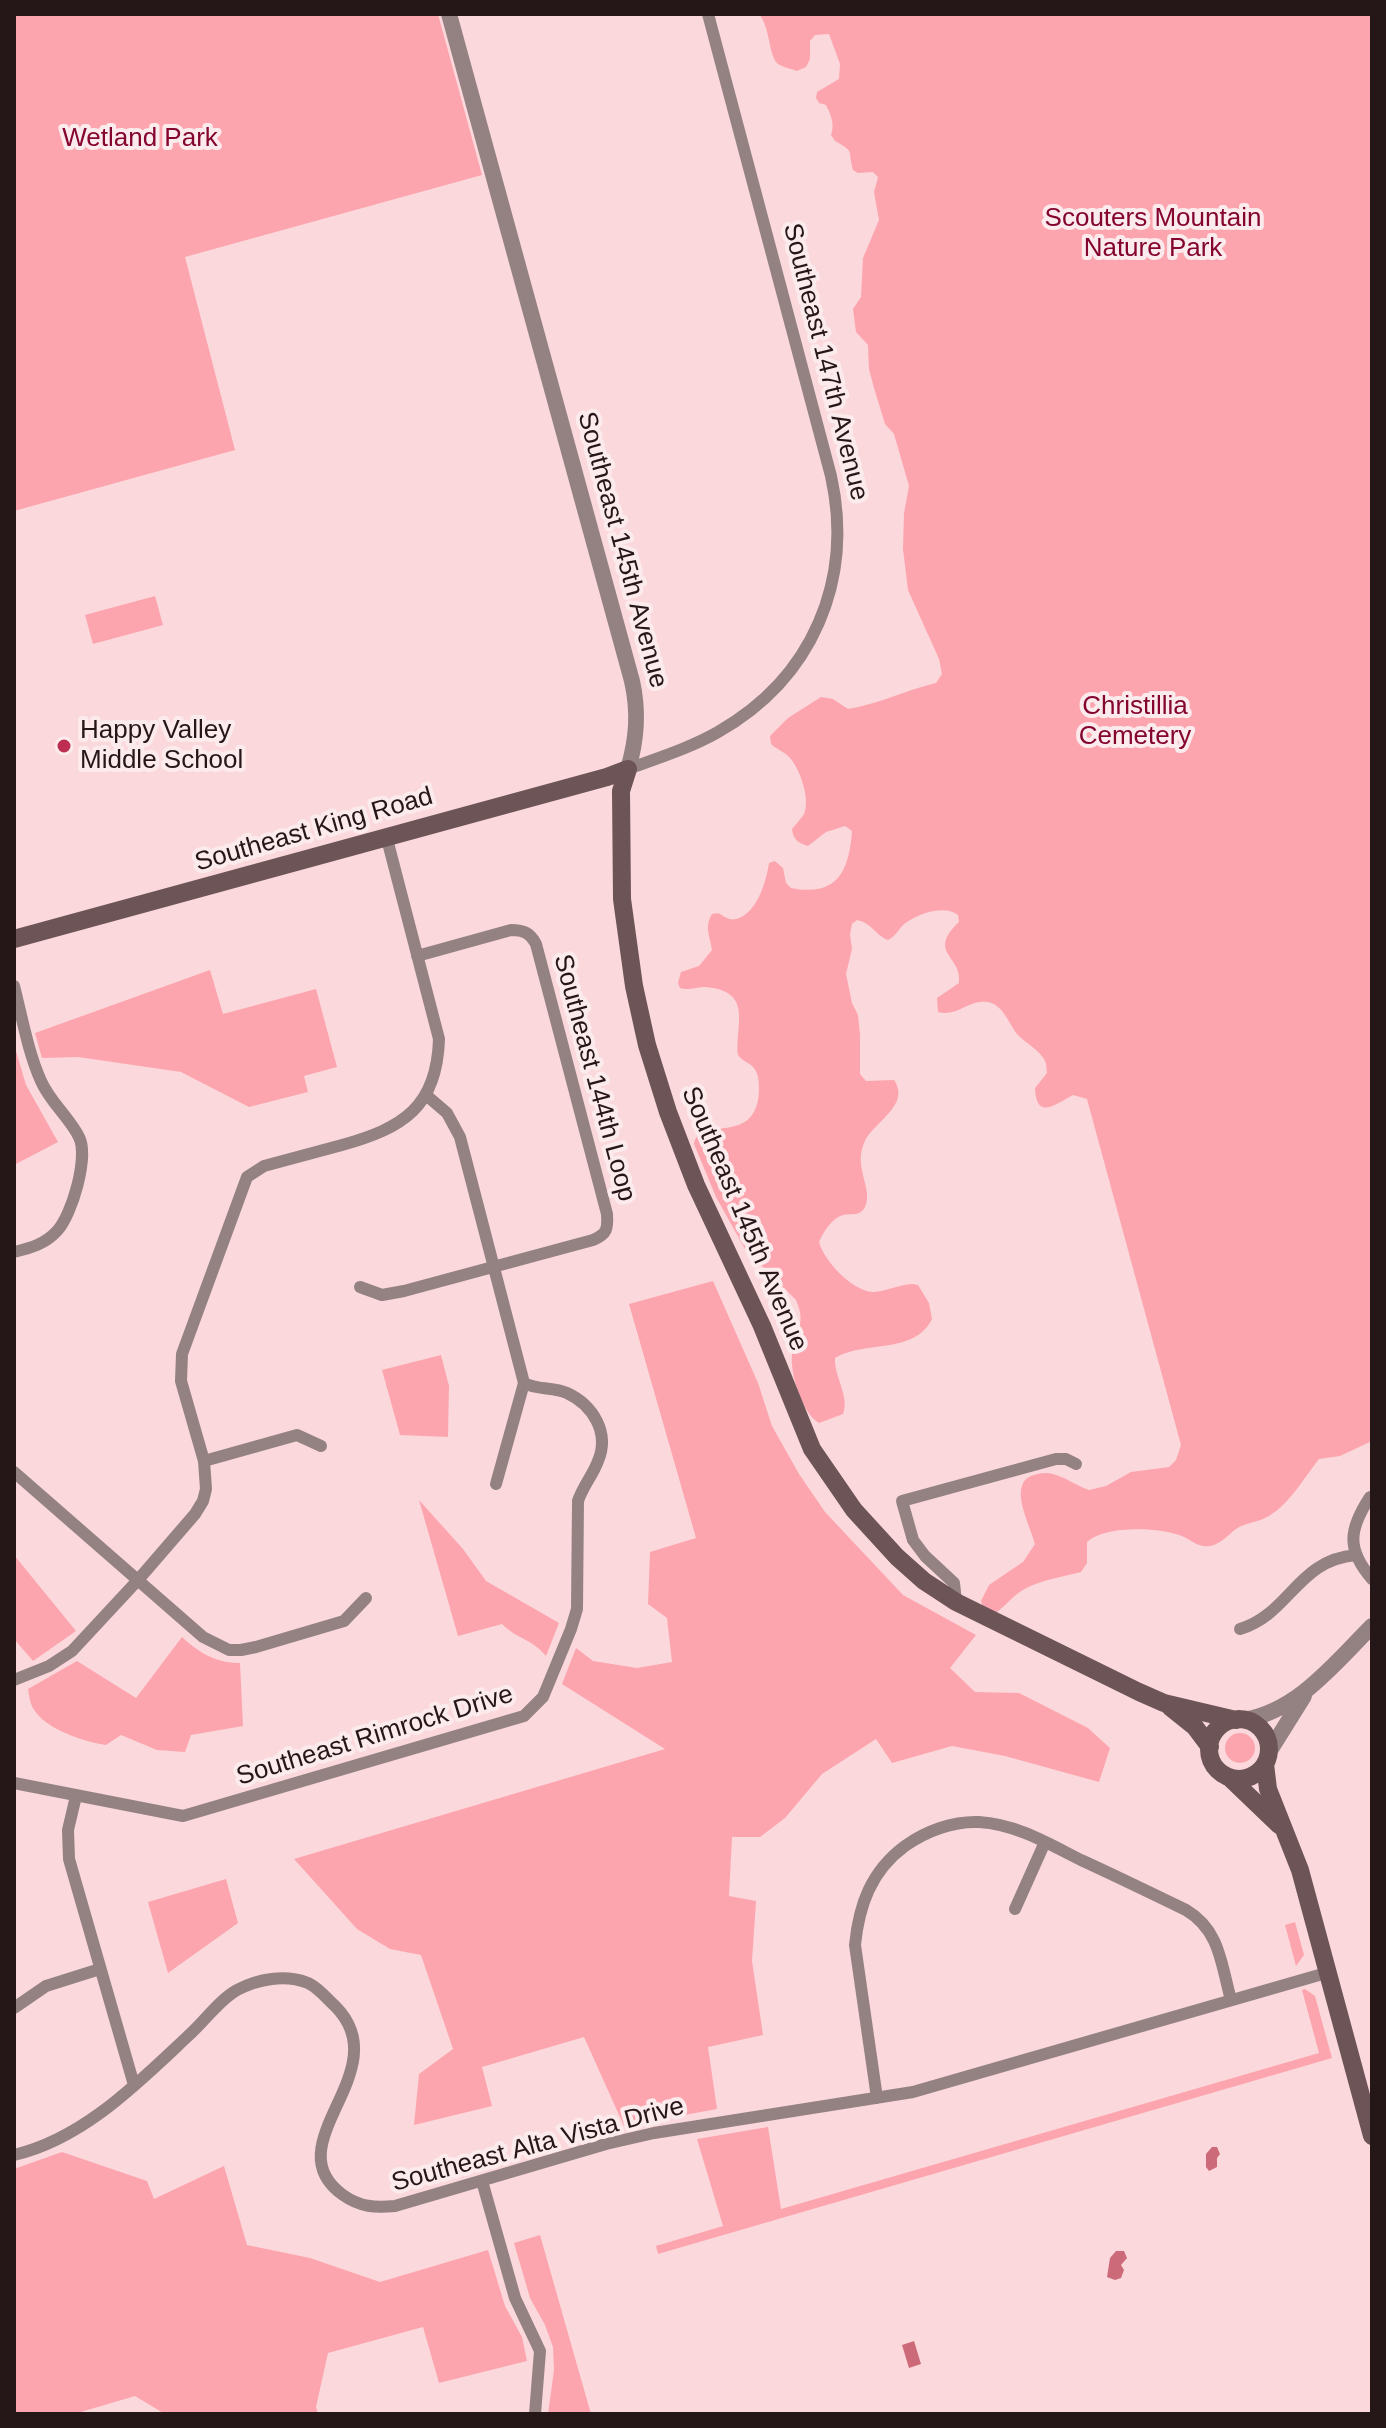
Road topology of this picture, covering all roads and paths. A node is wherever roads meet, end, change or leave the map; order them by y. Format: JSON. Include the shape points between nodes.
{"nodes":[{"id":1,"x":449,"y":14,"type":"edge"},
{"id":2,"x":708,"y":14,"type":"edge"},
{"id":3,"x":628,"y":769,"type":"junction"},
{"id":4,"x":387,"y":839,"type":"junction"},
{"id":5,"x":14,"y":939,"type":"edge"},
{"id":6,"x":417,"y":956,"type":"junction"},
{"id":7,"x":14,"y":986,"type":"edge"},
{"id":8,"x":426,"y":1095,"type":"junction"},
{"id":9,"x":14,"y":1252,"type":"edge"},
{"id":10,"x":494,"y":1267,"type":"junction"},
{"id":11,"x":360,"y":1287,"type":"dead end"},
{"id":12,"x":524,"y":1383,"type":"junction"},
{"id":13,"x":321,"y":1446,"type":"dead end"},
{"id":14,"x":204,"y":1461,"type":"junction"},
{"id":15,"x":1076,"y":1464,"type":"dead end"},
{"id":16,"x":14,"y":1472,"type":"edge"},
{"id":17,"x":496,"y":1484,"type":"dead end"},
{"id":18,"x":1370,"y":1497,"type":"dead end"},
{"id":19,"x":1356,"y":1555,"type":"junction"},
{"id":20,"x":1372,"y":1579,"type":"edge"},
{"id":21,"x":138,"y":1580,"type":"junction"},
{"id":22,"x":366,"y":1598,"type":"dead end"},
{"id":23,"x":956,"y":1602,"type":"junction"},
{"id":24,"x":1372,"y":1626,"type":"edge"},
{"id":25,"x":1240,"y":1629,"type":"dead end"},
{"id":26,"x":14,"y":1680,"type":"edge"},
{"id":27,"x":1310,"y":1686,"type":"junction"},
{"id":28,"x":1164,"y":1703,"type":"junction"},
{"id":29,"x":1239,"y":1720,"type":"junction"},
{"id":30,"x":1210,"y":1747,"type":"junction"},
{"id":31,"x":1267,"y":1758,"type":"junction"},
{"id":32,"x":1230,"y":1778,"type":"junction"},
{"id":33,"x":14,"y":1783,"type":"edge"},
{"id":34,"x":76,"y":1796,"type":"junction"},
{"id":35,"x":1284,"y":1830,"type":"junction"},
{"id":36,"x":1045,"y":1842,"type":"junction"},
{"id":37,"x":1015,"y":1909,"type":"dead end"},
{"id":38,"x":100,"y":1969,"type":"junction"},
{"id":39,"x":1326,"y":1973,"type":"junction"},
{"id":40,"x":1231,"y":2000,"type":"junction"},
{"id":41,"x":14,"y":2008,"type":"edge"},
{"id":42,"x":134,"y":2085,"type":"junction"},
{"id":43,"x":877,"y":2098,"type":"junction"},
{"id":44,"x":1372,"y":2136,"type":"edge"},
{"id":45,"x":14,"y":2155,"type":"edge"},
{"id":46,"x":482,"y":2181,"type":"junction"},
{"id":47,"x":535,"y":2414,"type":"edge"}],
"edges":[{"from":1,"to":3,"type":"street","name":"Southeast 145th Avenue","via":[[632,681],[637,719]]},
{"from":2,"to":3,"type":"street","name":"Southeast 147th Avenue","via":[[831,476],[838,509],[835,577],[809,642],[757,705],[719,731]]},
{"from":3,"to":4,"type":"main road","name":"Southeast King Road"},
{"from":3,"to":23,"type":"main road","name":"Southeast 145th Avenue","via":[[621,791],[620,847],[628,952],[647,1045],[685,1158],[825,1471],[897,1557]]},
{"from":4,"to":5,"type":"main road","name":"Southeast King Road"},
{"from":4,"to":6,"type":"street"},
{"from":6,"to":8,"type":"street","via":[[439,1039]]},
{"from":6,"to":10,"type":"street","name":"Southeast 144th Loop","via":[[511,930],[532,935],[607,1214],[603,1236]]},
{"from":7,"to":9,"type":"street","via":[[41,1082],[83,1146],[60,1228],[45,1242]]},
{"from":8,"to":10,"type":"street","via":[[447,1113],[460,1137]]},
{"from":8,"to":14,"type":"street","via":[[410,1115],[385,1132],[264,1166],[247,1177],[182,1354],[181,1381]]},
{"from":10,"to":11,"type":"street","via":[[382,1295]]},
{"from":10,"to":12,"type":"street"},
{"from":12,"to":17,"type":"street"},
{"from":12,"to":34,"type":"street","name":"Southeast Rimrock Drive","via":[[581,1401],[600,1427],[601,1446],[578,1501],[577,1609],[535,1708],[524,1716],[183,1816]]},
{"from":13,"to":14,"type":"street","via":[[297,1435]]},
{"from":14,"to":21,"type":"street","via":[[203,1501]]},
{"from":15,"to":23,"type":"street","via":[[1056,1459],[902,1501],[913,1540],[954,1583]]},
{"from":16,"to":21,"type":"street"},
{"from":18,"to":19,"type":"street","via":[[1354,1525]]},
{"from":19,"to":20,"type":"street"},
{"from":19,"to":25,"type":"street","via":[[1317,1567],[1267,1616]]},
{"from":21,"to":22,"type":"street","via":[[203,1637],[229,1650],[344,1621]]},
{"from":21,"to":26,"type":"street","via":[[72,1651]]},
{"from":23,"to":28,"type":"main road","name":"Southeast 145th Avenue"},
{"from":24,"to":27,"type":"street"},
{"from":27,"to":29,"type":"street","via":[[1275,1711]]},
{"from":27,"to":31,"type":"street"},
{"from":28,"to":29,"type":"main road","name":"Southeast 145th Avenue"},
{"from":28,"to":30,"type":"main road","name":"Southeast 145th Avenue","via":[[1195,1727]]},
{"from":29,"to":30,"type":"main road","via":[[1218,1729]]},
{"from":29,"to":31,"type":"main road","via":[[1264,1733]]},
{"from":30,"to":32,"type":"main road","name":"Southeast 145th Avenue","via":[[1213,1764]]},
{"from":31,"to":32,"type":"main road","via":[[1250,1777]]},
{"from":31,"to":35,"type":"main road","via":[[1268,1789]]},
{"from":32,"to":35,"type":"main road"},
{"from":33,"to":34,"type":"street","name":"Southeast Rimrock Drive"},
{"from":34,"to":38,"type":"street","via":[[68,1830],[69,1859]]},
{"from":35,"to":39,"type":"main road","via":[[1300,1870]]},
{"from":36,"to":37,"type":"street"},
{"from":36,"to":40,"type":"street","via":[[1199,1918],[1215,1941]]},
{"from":36,"to":43,"type":"street","via":[[1011,1827],[981,1822],[933,1830],[899,1850],[873,1880],[863,1900],[855,1945]]},
{"from":38,"to":41,"type":"street","via":[[46,1986]]},
{"from":38,"to":42,"type":"street"},
{"from":39,"to":40,"type":"street","name":"Southeast Alta Vista Drive"},
{"from":39,"to":44,"type":"main road"},
{"from":40,"to":43,"type":"street","name":"Southeast Alta Vista Drive","via":[[952,2082]]},
{"from":42,"to":45,"type":"street","name":"Southeast Alta Vista Drive","via":[[80,2127]]},
{"from":42,"to":46,"type":"street","name":"Southeast Alta Vista Drive","via":[[233,1992],[268,1979],[298,1980],[321,1992],[344,2015],[354,2043],[352,2073],[330,2116],[320,2152],[331,2184],[354,2203],[380,2208]]},
{"from":43,"to":46,"type":"street","name":"Southeast Alta Vista Drive","via":[[654,2133]]},
{"from":46,"to":47,"type":"street","via":[[515,2298],[540,2351]]}]}
